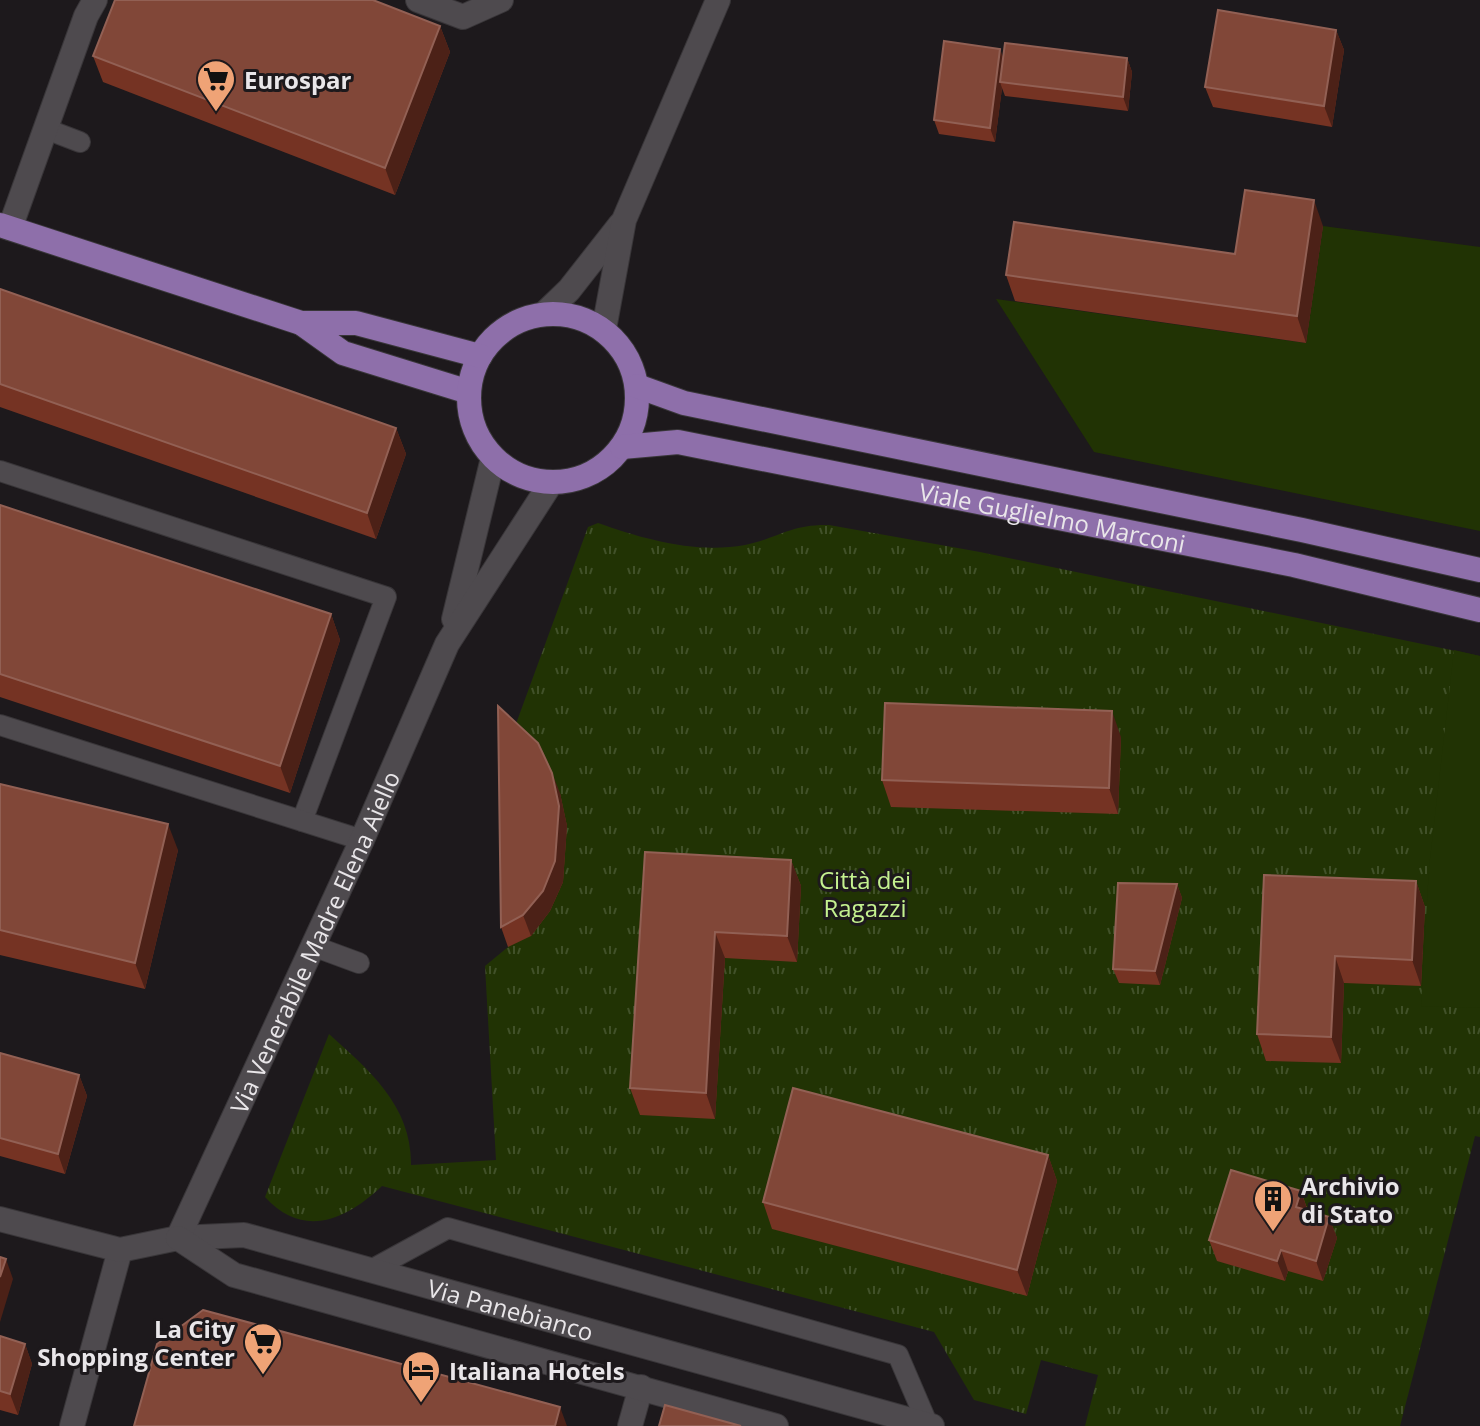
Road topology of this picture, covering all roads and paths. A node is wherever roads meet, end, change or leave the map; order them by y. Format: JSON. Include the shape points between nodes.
{"nodes":[{"id":1,"x":95,"y":0,"type":"edge"},
{"id":2,"x":418,"y":0,"type":"edge"},
{"id":3,"x":501,"y":0,"type":"edge"},
{"id":4,"x":718,"y":0,"type":"edge"},
{"id":5,"x":46,"y":129,"type":"junction"},
{"id":6,"x":80,"y":142,"type":"dead end"},
{"id":7,"x":624,"y":220,"type":"junction"},
{"id":8,"x":5,"y":226,"type":"edge"},
{"id":9,"x":544,"y":314,"type":"junction"},
{"id":10,"x":301,"y":323,"type":"junction"},
{"id":11,"x":604,"y":329,"type":"junction"},
{"id":12,"x":480,"y":356,"type":"junction"},
{"id":13,"x":637,"y":386,"type":"junction"},
{"id":14,"x":469,"y":392,"type":"junction"},
{"id":15,"x":622,"y":447,"type":"junction"},
{"id":16,"x":493,"y":458,"type":"junction"},
{"id":17,"x":0,"y":471,"type":"edge"},
{"id":18,"x":551,"y":483,"type":"junction"},
{"id":19,"x":1480,"y":570,"type":"edge"},
{"id":20,"x":1480,"y":610,"type":"edge"},
{"id":21,"x":447,"y":644,"type":"junction"},
{"id":22,"x":0,"y":725,"type":"edge"},
{"id":23,"x":302,"y":821,"type":"junction"},
{"id":24,"x":362,"y":840,"type":"junction"},
{"id":25,"x":313,"y":946,"type":"junction"},
{"id":26,"x":359,"y":963,"type":"dead end"},
{"id":27,"x":0,"y":1219,"type":"edge"},
{"id":28,"x":178,"y":1238,"type":"junction"},
{"id":29,"x":120,"y":1250,"type":"junction"},
{"id":30,"x":371,"y":1270,"type":"junction"},
{"id":31,"x":641,"y":1387,"type":"junction"},
{"id":32,"x":72,"y":1426,"type":"edge"},
{"id":33,"x":630,"y":1426,"type":"edge"},
{"id":34,"x":776,"y":1426,"type":"edge"},
{"id":35,"x":930,"y":1426,"type":"edge"}],
"edges":[{"from":1,"to":5,"type":"street"},
{"from":2,"to":3,"type":"street","via":[[463,17]]},
{"from":4,"to":7,"type":"street"},
{"from":5,"to":6,"type":"lane"},
{"from":5,"to":8,"type":"street"},
{"from":7,"to":9,"type":"street"},
{"from":7,"to":11,"type":"street"},
{"from":8,"to":10,"type":"main road"},
{"from":9,"to":11,"type":"main road","via":[[585,319]]},
{"from":9,"to":12,"type":"main road","via":[[518,321]]},
{"from":10,"to":12,"type":"main road","via":[[356,323]]},
{"from":10,"to":14,"type":"main road","via":[[343,353]]},
{"from":11,"to":13,"type":"main road","via":[[625,355]]},
{"from":12,"to":14,"type":"main road"},
{"from":13,"to":15,"type":"main road","via":[[637,408]]},
{"from":13,"to":19,"type":"main road","name":"Viale Guglielmo Marconi","via":[[684,403]]},
{"from":14,"to":16,"type":"main road","via":[[470,416]]},
{"from":15,"to":18,"type":"main road","via":[[603,467],[578,479]]},
{"from":15,"to":20,"type":"main road","name":"Viale Guglielmo Marconi","via":[[678,442],[1294,565]]},
{"from":16,"to":18,"type":"main road","via":[[510,472]]},
{"from":16,"to":21,"type":"street","name":"Via Venerabile Madre Elena Aiello"},
{"from":17,"to":23,"type":"lane","via":[[386,597]]},
{"from":18,"to":21,"type":"street","name":"Via Venerabile Madre Elena Aiello"},
{"from":21,"to":24,"type":"street","name":"Via Venerabile Madre Elena Aiello"},
{"from":22,"to":23,"type":"lane"},
{"from":23,"to":24,"type":"lane"},
{"from":24,"to":25,"type":"street","name":"Via Venerabile Madre Elena Aiello"},
{"from":25,"to":26,"type":"lane"},
{"from":25,"to":28,"type":"street","name":"Via Venerabile Madre Elena Aiello"},
{"from":27,"to":29,"type":"street","name":"Via Panebianco"},
{"from":28,"to":29,"type":"street","name":"Via Panebianco"},
{"from":28,"to":30,"type":"street","name":"Via Panebianco","via":[[244,1235]]},
{"from":28,"to":31,"type":"street","name":"Via Panebianco","via":[[234,1275]]},
{"from":29,"to":32,"type":"street"},
{"from":30,"to":35,"type":"street","name":"Via Panebianco"},
{"from":30,"to":35,"type":"lane","via":[[448,1228],[898,1355]]},
{"from":31,"to":33,"type":"street"},
{"from":31,"to":34,"type":"street","name":"Via Panebianco"}]}
